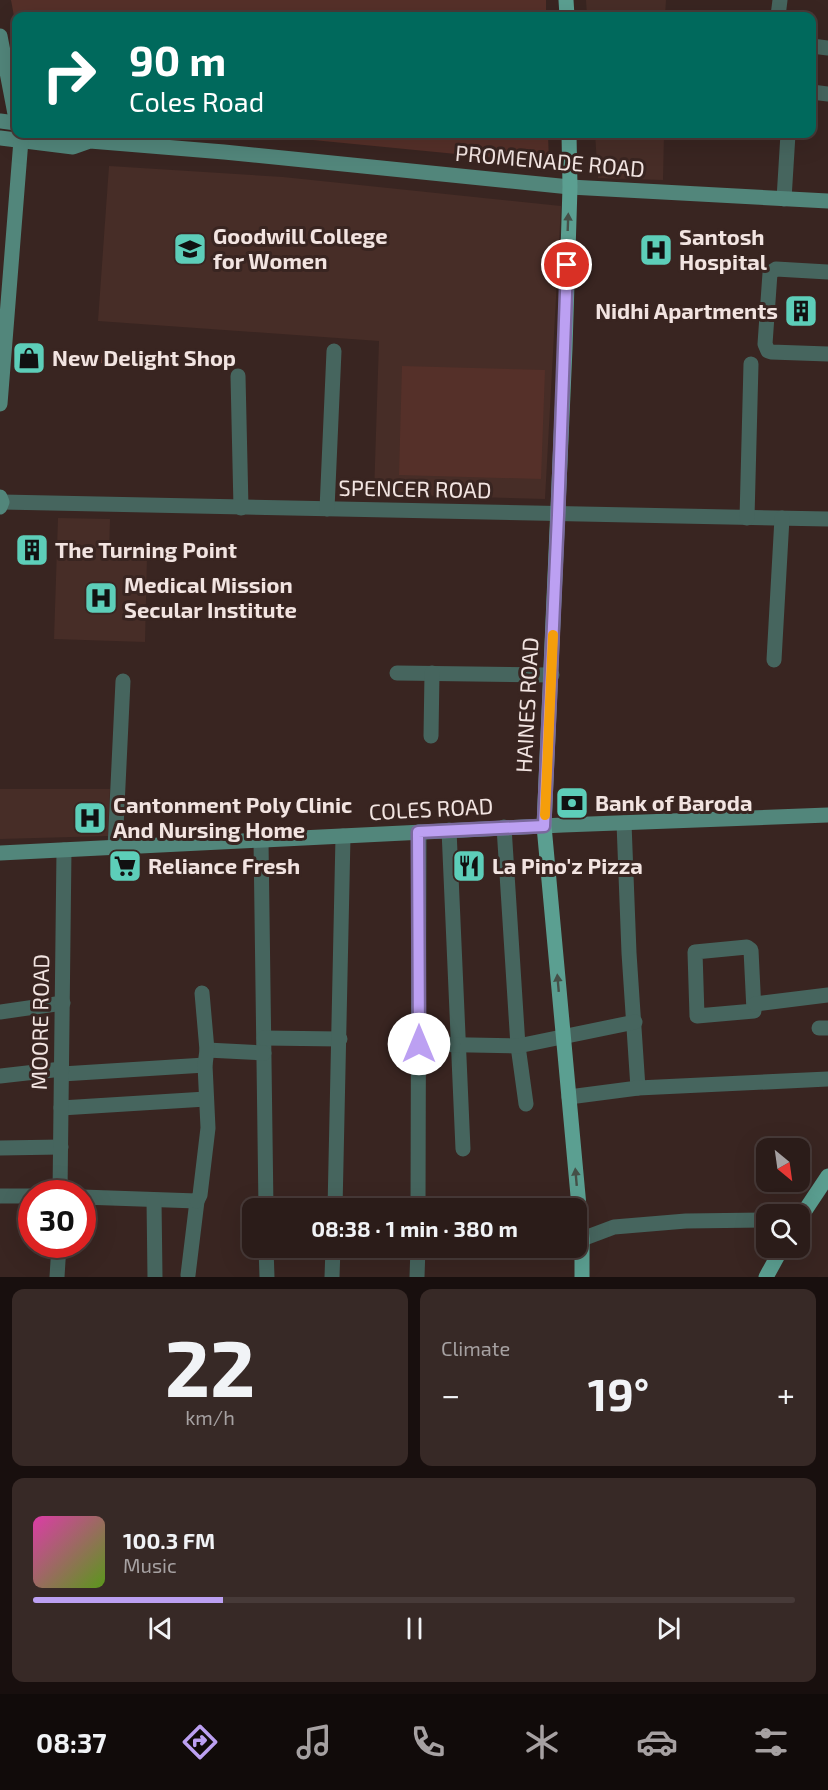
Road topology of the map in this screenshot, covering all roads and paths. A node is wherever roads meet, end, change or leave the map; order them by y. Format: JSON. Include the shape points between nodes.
{"nodes":[{"id":1,"x":0,"y":36,"type":"edge"},
{"id":2,"x":12,"y":100,"type":"edge"},
{"id":3,"x":20,"y":138,"type":"edge"},
{"id":4,"x":25,"y":138,"type":"edge"},
{"id":5,"x":85,"y":138,"type":"edge"},
{"id":6,"x":95,"y":138,"type":"edge"},
{"id":7,"x":569,"y":138,"type":"edge"},
{"id":8,"x":788,"y":138,"type":"edge"},
{"id":9,"x":570,"y":187,"type":"junction"},
{"id":10,"x":783,"y":199,"type":"junction"},
{"id":11,"x":828,"y":201,"type":"edge"},
{"id":12,"x":828,"y":272,"type":"edge"},
{"id":13,"x":334,"y":351,"type":"dead end"},
{"id":14,"x":828,"y":354,"type":"edge"},
{"id":15,"x":752,"y":364,"type":"dead end"},
{"id":16,"x":238,"y":376,"type":"dead end"},
{"id":17,"x":1,"y":385,"type":"edge"},
{"id":18,"x":0,"y":404,"type":"edge"},
{"id":19,"x":1,"y":502,"type":"edge"},
{"id":20,"x":241,"y":508,"type":"junction"},
{"id":21,"x":327,"y":510,"type":"junction"},
{"id":22,"x":558,"y":515,"type":"junction"},
{"id":23,"x":747,"y":518,"type":"junction"},
{"id":24,"x":782,"y":518,"type":"junction"},
{"id":25,"x":828,"y":519,"type":"edge"},
{"id":26,"x":774,"y":660,"type":"dead end"},
{"id":27,"x":397,"y":673,"type":"dead end"},
{"id":28,"x":432,"y":673,"type":"junction"},
{"id":29,"x":552,"y":675,"type":"junction"},
{"id":30,"x":123,"y":681,"type":"dead end"},
{"id":31,"x":431,"y":736,"type":"dead end"},
{"id":32,"x":828,"y":815,"type":"edge"},
{"id":33,"x":624,"y":823,"type":"junction"},
{"id":34,"x":544,"y":826,"type":"junction"},
{"id":35,"x":504,"y":827,"type":"junction"},
{"id":36,"x":448,"y":830,"type":"junction"},
{"id":37,"x":418,"y":832,"type":"junction"},
{"id":38,"x":343,"y":836,"type":"junction"},
{"id":39,"x":261,"y":840,"type":"junction"},
{"id":40,"x":116,"y":848,"type":"junction"},
{"id":41,"x":64,"y":850,"type":"junction"},
{"id":42,"x":0,"y":853,"type":"edge"},
{"id":43,"x":202,"y":993,"type":"dead end"},
{"id":44,"x":828,"y":995,"type":"edge"},
{"id":45,"x":63,"y":1003,"type":"junction"},
{"id":46,"x":755,"y":1004,"type":"junction"},
{"id":47,"x":0,"y":1012,"type":"edge"},
{"id":48,"x":635,"y":1022,"type":"junction"},
{"id":49,"x":563,"y":1038,"type":"junction"},
{"id":50,"x":340,"y":1039,"type":"junction"},
{"id":51,"x":419,"y":1044,"type":"junction"},
{"id":52,"x":264,"y":1046,"type":"junction"},
{"id":53,"x":518,"y":1046,"type":"junction"},
{"id":54,"x":458,"y":1047,"type":"junction"},
{"id":55,"x":206,"y":1058,"type":"junction"},
{"id":56,"x":62,"y":1072,"type":"junction"},
{"id":57,"x":0,"y":1076,"type":"edge"},
{"id":58,"x":828,"y":1079,"type":"edge"},
{"id":59,"x":638,"y":1088,"type":"junction"},
{"id":60,"x":569,"y":1096,"type":"junction"},
{"id":61,"x":206,"y":1100,"type":"junction"},
{"id":62,"x":526,"y":1104,"type":"dead end"},
{"id":63,"x":61,"y":1108,"type":"junction"},
{"id":64,"x":61,"y":1147,"type":"junction"},
{"id":65,"x":0,"y":1148,"type":"edge"},
{"id":66,"x":463,"y":1149,"type":"dead end"},
{"id":67,"x":828,"y":1176,"type":"edge"},
{"id":68,"x":60,"y":1180,"type":"edge"},
{"id":69,"x":0,"y":1196,"type":"edge"},
{"id":70,"x":18,"y":1196,"type":"edge"},
{"id":71,"x":96,"y":1198,"type":"edge"},
{"id":72,"x":266,"y":1198,"type":"edge"},
{"id":73,"x":335,"y":1198,"type":"edge"},
{"id":74,"x":418,"y":1198,"type":"edge"},
{"id":75,"x":576,"y":1198,"type":"edge"},
{"id":76,"x":154,"y":1200,"type":"junction"},
{"id":77,"x":197,"y":1201,"type":"junction"},
{"id":78,"x":809,"y":1204,"type":"edge"},
{"id":79,"x":756,"y":1220,"type":"edge"},
{"id":80,"x":587,"y":1236,"type":"edge"},
{"id":81,"x":58,"y":1258,"type":"edge"},
{"id":82,"x":266,"y":1258,"type":"edge"},
{"id":83,"x":333,"y":1258,"type":"edge"},
{"id":84,"x":418,"y":1258,"type":"edge"},
{"id":85,"x":580,"y":1258,"type":"edge"},
{"id":86,"x":776,"y":1258,"type":"edge"},
{"id":87,"x":192,"y":1276,"type":"edge"},
{"id":88,"x":57,"y":1277,"type":"edge"},
{"id":89,"x":155,"y":1277,"type":"edge"},
{"id":90,"x":267,"y":1277,"type":"edge"},
{"id":91,"x":332,"y":1277,"type":"edge"},
{"id":92,"x":417,"y":1277,"type":"edge"},
{"id":93,"x":582,"y":1277,"type":"edge"},
{"id":94,"x":766,"y":1277,"type":"edge"}],
"edges":[{"from":1,"to":2,"type":"street"},
{"from":3,"to":17,"type":"street"},
{"from":4,"to":5,"type":"street","name":"PROMENADE ROAD","via":[[73,147]]},
{"from":6,"to":9,"type":"street","name":"PROMENADE ROAD"},
{"from":7,"to":9,"type":"main road","name":"HAINES ROAD"},
{"from":8,"to":10,"type":"street"},
{"from":9,"to":10,"type":"street","name":"PROMENADE ROAD"},
{"from":22,"to":9,"type":"main road","name":"HAINES ROAD","one_way":true},
{"from":10,"to":11,"type":"street","name":"PROMENADE ROAD"},
{"from":12,"to":14,"type":"street","via":[[772,270],[765,344],[771,352]]},
{"from":13,"to":21,"type":"street"},
{"from":15,"to":23,"type":"street"},
{"from":16,"to":20,"type":"street"},
{"from":17,"to":18,"type":"street"},
{"from":19,"to":20,"type":"street","name":"SPENCER ROAD"},
{"from":20,"to":21,"type":"street","name":"SPENCER ROAD"},
{"from":21,"to":22,"type":"street","name":"SPENCER ROAD"},
{"from":22,"to":23,"type":"street","name":"SPENCER ROAD"},
{"from":22,"to":29,"type":"main road","name":"HAINES ROAD"},
{"from":23,"to":24,"type":"street","name":"SPENCER ROAD"},
{"from":24,"to":25,"type":"street","name":"SPENCER ROAD"},
{"from":24,"to":26,"type":"street"},
{"from":27,"to":28,"type":"street"},
{"from":28,"to":29,"type":"street"},
{"from":28,"to":31,"type":"street"},
{"from":29,"to":34,"type":"main road","name":"HAINES ROAD"},
{"from":30,"to":40,"type":"street"},
{"from":32,"to":33,"type":"street","name":"COLES ROAD"},
{"from":33,"to":34,"type":"street","name":"COLES ROAD"},
{"from":33,"to":48,"type":"street"},
{"from":34,"to":35,"type":"street","name":"COLES ROAD"},
{"from":49,"to":34,"type":"main road","name":"HAINES ROAD","one_way":true},
{"from":35,"to":36,"type":"street","name":"COLES ROAD"},
{"from":35,"to":53,"type":"street"},
{"from":36,"to":37,"type":"street","name":"COLES ROAD"},
{"from":36,"to":54,"type":"street"},
{"from":37,"to":38,"type":"street","name":"COLES ROAD"},
{"from":37,"to":51,"type":"street"},
{"from":38,"to":39,"type":"street","name":"COLES ROAD"},
{"from":38,"to":50,"type":"street"},
{"from":39,"to":40,"type":"street","name":"COLES ROAD"},
{"from":39,"to":52,"type":"street"},
{"from":40,"to":41,"type":"street","name":"COLES ROAD"},
{"from":41,"to":42,"type":"street","name":"COLES ROAD"},
{"from":41,"to":45,"type":"street","name":"MOORE ROAD"},
{"from":43,"to":55,"type":"street"},
{"from":44,"to":46,"type":"street"},
{"from":45,"to":47,"type":"street"},
{"from":45,"to":56,"type":"street","name":"MOORE ROAD"},
{"from":46,"to":46,"type":"street","via":[[752,1012],[697,1016],[695,952],[750,948]]},
{"from":48,"to":49,"type":"street"},
{"from":48,"to":59,"type":"street"},
{"from":49,"to":53,"type":"street"},
{"from":49,"to":60,"type":"main road","name":"HAINES ROAD"},
{"from":50,"to":52,"type":"street"},
{"from":50,"to":73,"type":"street"},
{"from":51,"to":54,"type":"street"},
{"from":51,"to":74,"type":"street"},
{"from":52,"to":55,"type":"street"},
{"from":52,"to":72,"type":"street"},
{"from":53,"to":54,"type":"street"},
{"from":53,"to":62,"type":"street"},
{"from":54,"to":66,"type":"street"},
{"from":55,"to":56,"type":"street"},
{"from":55,"to":61,"type":"street"},
{"from":56,"to":57,"type":"street"},
{"from":56,"to":63,"type":"street","name":"MOORE ROAD"},
{"from":58,"to":59,"type":"street"},
{"from":59,"to":60,"type":"street"},
{"from":75,"to":60,"type":"main road","name":"HAINES ROAD","one_way":true},
{"from":61,"to":63,"type":"street"},
{"from":61,"to":77,"type":"street","via":[[208,1128]]},
{"from":63,"to":64,"type":"street","name":"MOORE ROAD"},
{"from":64,"to":65,"type":"street"},
{"from":64,"to":68,"type":"street","name":"MOORE ROAD"},
{"from":67,"to":78,"type":"main road"},
{"from":69,"to":70,"type":"street"},
{"from":71,"to":76,"type":"street"},
{"from":76,"to":77,"type":"street"},
{"from":76,"to":89,"type":"street"},
{"from":77,"to":87,"type":"street"},
{"from":79,"to":80,"type":"street","via":[[614,1227]]},
{"from":81,"to":88,"type":"street"},
{"from":82,"to":90,"type":"street"},
{"from":83,"to":91,"type":"street"},
{"from":84,"to":92,"type":"street"},
{"from":85,"to":93,"type":"main road","name":"HAINES ROAD"},
{"from":86,"to":94,"type":"main road"}]}
